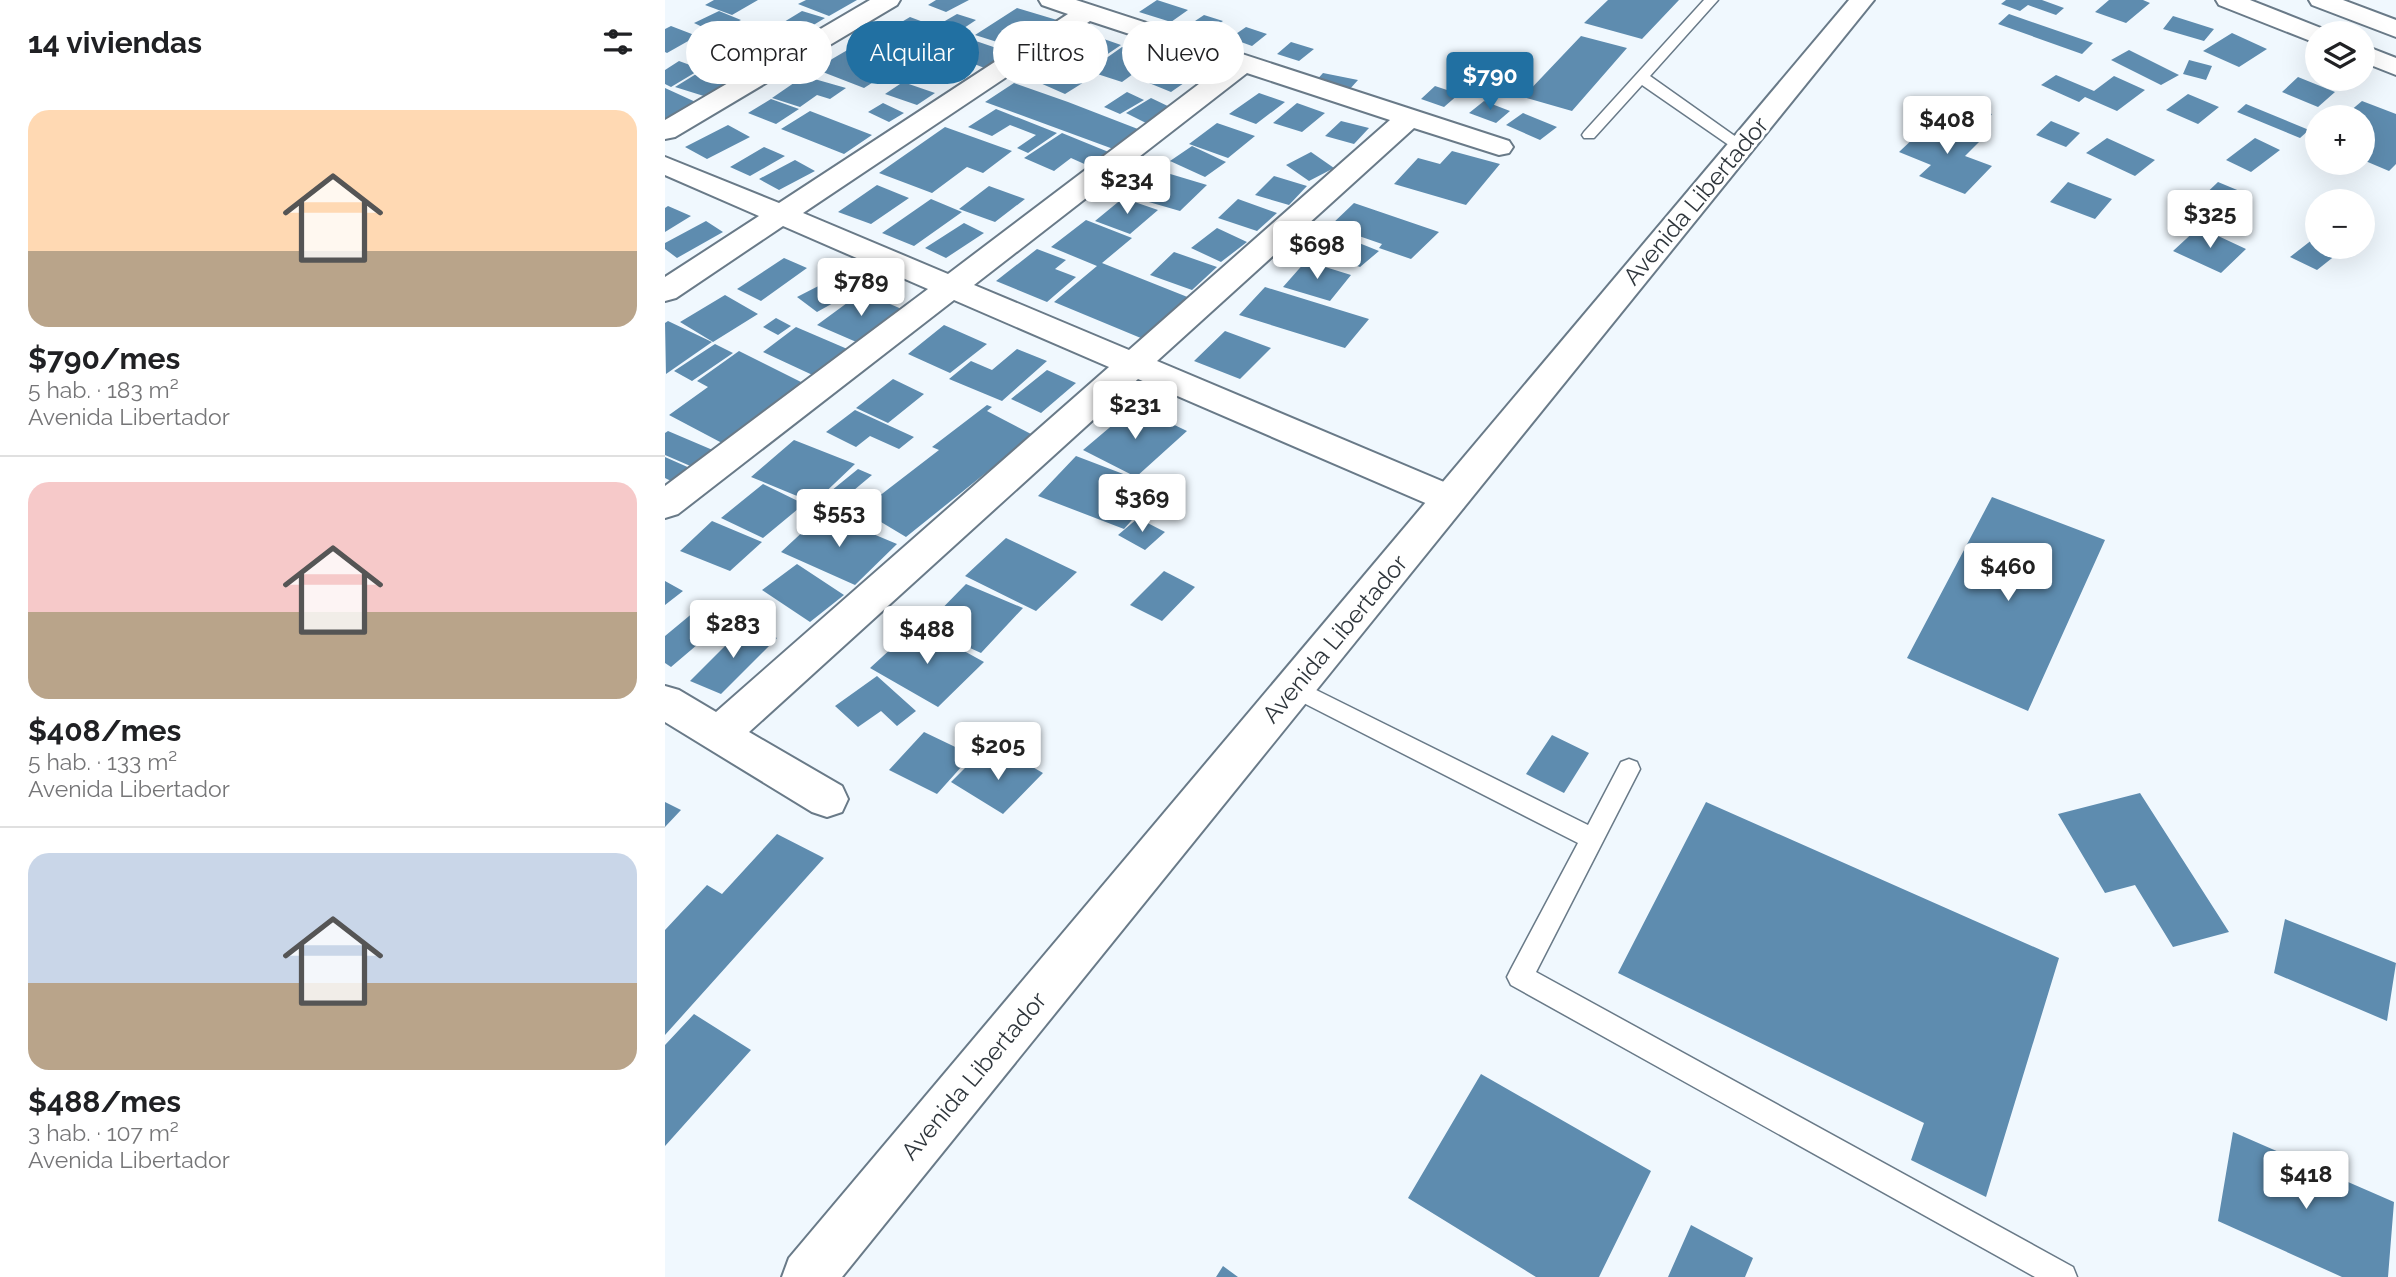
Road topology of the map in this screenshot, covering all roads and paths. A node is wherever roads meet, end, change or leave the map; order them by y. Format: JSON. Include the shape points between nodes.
{"nodes":[{"id":1,"x":888,"y":0,"type":"edge"},
{"id":2,"x":1051,"y":0,"type":"edge"},
{"id":3,"x":1711,"y":0,"type":"edge"},
{"id":4,"x":1862,"y":0,"type":"edge"},
{"id":5,"x":2228,"y":0,"type":"edge"},
{"id":6,"x":2321,"y":0,"type":"edge"},
{"id":7,"x":1087,"y":12,"type":"junction"},
{"id":8,"x":1122,"y":23,"type":"edge"},
{"id":9,"x":2396,"y":29,"type":"edge"},
{"id":10,"x":2305,"y":30,"type":"edge"},
{"id":11,"x":2375,"y":58,"type":"edge"},
{"id":12,"x":1244,"y":63,"type":"edge"},
{"id":13,"x":2396,"y":67,"type":"edge"},
{"id":14,"x":1641,"y":78,"type":"junction"},
{"id":15,"x":1217,"y":84,"type":"edge"},
{"id":16,"x":1409,"y":118,"type":"junction"},
{"id":17,"x":665,"y":131,"type":"edge"},
{"id":18,"x":1589,"y":135,"type":"dead end"},
{"id":19,"x":1499,"y":147,"type":"dead end"},
{"id":20,"x":1741,"y":147,"type":"junction"},
{"id":21,"x":665,"y":165,"type":"edge"},
{"id":22,"x":782,"y":214,"type":"junction"},
{"id":23,"x":952,"y":287,"type":"junction"},
{"id":24,"x":665,"y":291,"type":"edge"},
{"id":25,"x":1134,"y":364,"type":"junction"},
{"id":26,"x":1450,"y":499,"type":"junction"},
{"id":27,"x":665,"y":505,"type":"edge"},
{"id":28,"x":1294,"y":688,"type":"junction"},
{"id":29,"x":665,"y":702,"type":"edge"},
{"id":30,"x":719,"y":734,"type":"junction"},
{"id":31,"x":1629,"y":769,"type":"dead end"},
{"id":32,"x":827,"y":799,"type":"dead end"},
{"id":33,"x":1593,"y":839,"type":"junction"},
{"id":34,"x":808,"y":1277,"type":"edge"},
{"id":35,"x":2063,"y":1277,"type":"edge"}],
"edges":[{"from":1,"to":17,"type":"main road"},
{"from":2,"to":7,"type":"main road"},
{"from":3,"to":14,"type":"lane"},
{"from":4,"to":20,"type":"main road","name":"Avenida Libertador"},
{"from":5,"to":10,"type":"main road"},
{"from":6,"to":9,"type":"main road"},
{"from":7,"to":8,"type":"main road"},
{"from":7,"to":22,"type":"main road"},
{"from":11,"to":13,"type":"main road"},
{"from":12,"to":16,"type":"main road"},
{"from":14,"to":18,"type":"lane"},
{"from":14,"to":20,"type":"lane"},
{"from":15,"to":23,"type":"main road"},
{"from":16,"to":19,"type":"main road"},
{"from":16,"to":25,"type":"main road"},
{"from":20,"to":26,"type":"main road","name":"Avenida Libertador"},
{"from":21,"to":22,"type":"main road"},
{"from":22,"to":23,"type":"main road"},
{"from":22,"to":24,"type":"main road"},
{"from":23,"to":25,"type":"main road"},
{"from":23,"to":27,"type":"main road"},
{"from":25,"to":26,"type":"main road"},
{"from":25,"to":30,"type":"main road"},
{"from":26,"to":28,"type":"main road","name":"Avenida Libertador"},
{"from":28,"to":33,"type":"lane"},
{"from":28,"to":34,"type":"main road","name":"Avenida Libertador"},
{"from":29,"to":30,"type":"main road"},
{"from":30,"to":32,"type":"main road"},
{"from":31,"to":33,"type":"lane"},
{"from":33,"to":35,"type":"lane","via":[[1520,977]]}]}
